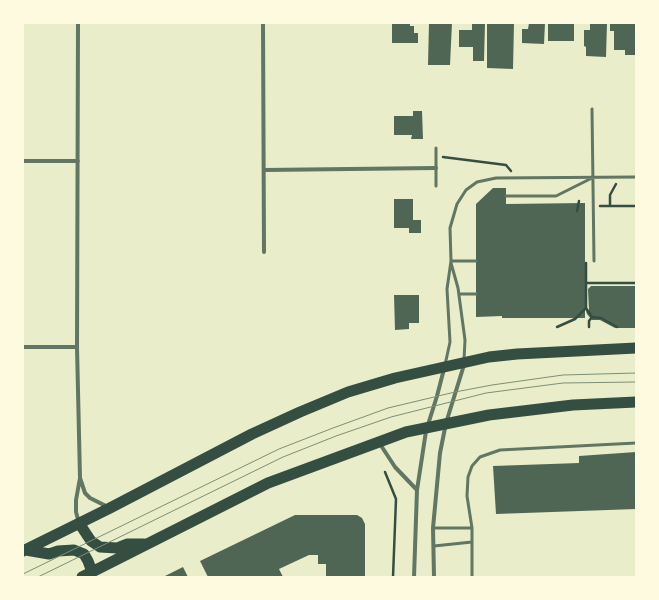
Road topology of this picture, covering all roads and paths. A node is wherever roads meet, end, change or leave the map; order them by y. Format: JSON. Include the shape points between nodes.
{"nodes":[{"id":1,"x":78,"y":23,"type":"edge"},
{"id":2,"x":263,"y":23,"type":"edge"},
{"id":3,"x":592,"y":109,"type":"dead end"},
{"id":4,"x":436,"y":148,"type":"dead end"},
{"id":5,"x":436,"y":157,"type":"junction"},
{"id":6,"x":23,"y":161,"type":"edge"},
{"id":7,"x":78,"y":161,"type":"junction"},
{"id":8,"x":436,"y":168,"type":"junction"},
{"id":9,"x":264,"y":170,"type":"junction"},
{"id":10,"x":516,"y":177,"type":"junction"},
{"id":11,"x":593,"y":177,"type":"junction"},
{"id":12,"x":636,"y":177,"type":"edge"},
{"id":13,"x":436,"y":186,"type":"dead end"},
{"id":14,"x":610,"y":195,"type":"dead end"},
{"id":15,"x":506,"y":196,"type":"dead end"},
{"id":16,"x":579,"y":201,"type":"dead end"},
{"id":17,"x":599,"y":206,"type":"dead end"},
{"id":18,"x":610,"y":206,"type":"junction"},
{"id":19,"x":636,"y":206,"type":"edge"},
{"id":20,"x":577,"y":211,"type":"dead end"},
{"id":21,"x":264,"y":252,"type":"dead end"},
{"id":22,"x":451,"y":261,"type":"junction"},
{"id":23,"x":476,"y":261,"type":"dead end"},
{"id":24,"x":594,"y":261,"type":"dead end"},
{"id":25,"x":586,"y":283,"type":"dead end"},
{"id":26,"x":459,"y":294,"type":"junction"},
{"id":27,"x":476,"y":294,"type":"dead end"},
{"id":28,"x":586,"y":308,"type":"junction"},
{"id":29,"x":592,"y":317,"type":"junction"},
{"id":30,"x":556,"y":327,"type":"dead end"},
{"id":31,"x":589,"y":327,"type":"dead end"},
{"id":32,"x":617,"y":327,"type":"dead end"},
{"id":33,"x":23,"y":347,"type":"edge"},
{"id":34,"x":77,"y":347,"type":"junction"},
{"id":35,"x":636,"y":348,"type":"edge"},
{"id":36,"x":464,"y":362,"type":"junction"},
{"id":37,"x":444,"y":367,"type":"junction"},
{"id":38,"x":636,"y":402,"type":"edge"},
{"id":39,"x":446,"y":423,"type":"junction"},
{"id":40,"x":428,"y":427,"type":"junction"},
{"id":41,"x":379,"y":442,"type":"junction"},
{"id":42,"x":636,"y":443,"type":"edge"},
{"id":43,"x":384,"y":472,"type":"dead end"},
{"id":44,"x":80,"y":478,"type":"junction"},
{"id":45,"x":417,"y":490,"type":"junction"},
{"id":46,"x":110,"y":508,"type":"junction"},
{"id":47,"x":79,"y":523,"type":"junction"},
{"id":48,"x":433,"y":528,"type":"junction"},
{"id":49,"x":472,"y":528,"type":"junction"},
{"id":50,"x":472,"y":542,"type":"junction"},
{"id":51,"x":147,"y":544,"type":"junction"},
{"id":52,"x":434,"y":546,"type":"junction"},
{"id":53,"x":24,"y":551,"type":"edge"},
{"id":54,"x":86,"y":575,"type":"edge"},
{"id":55,"x":393,"y":577,"type":"edge"},
{"id":56,"x":414,"y":577,"type":"edge"},
{"id":57,"x":434,"y":577,"type":"edge"},
{"id":58,"x":472,"y":577,"type":"edge"}],
"edges":[{"from":1,"to":7,"type":"street"},
{"from":2,"to":9,"type":"street"},
{"from":3,"to":11,"type":"lane"},
{"from":4,"to":5,"type":"lane"},
{"from":5,"to":8,"type":"lane"},
{"from":5,"to":10,"type":"path","via":[[506,166]]},
{"from":6,"to":7,"type":"street"},
{"from":7,"to":34,"type":"street"},
{"from":8,"to":9,"type":"street"},
{"from":8,"to":13,"type":"lane"},
{"from":9,"to":21,"type":"street"},
{"from":10,"to":11,"type":"lane"},
{"from":10,"to":22,"type":"lane","via":[[477,182],[466,190],[457,204],[450,228]]},
{"from":11,"to":12,"type":"lane"},
{"from":11,"to":15,"type":"lane","via":[[556,196]]},
{"from":11,"to":24,"type":"lane"},
{"from":14,"to":18,"type":"path"},
{"from":16,"to":20,"type":"path"},
{"from":17,"to":18,"type":"path"},
{"from":18,"to":19,"type":"path"},
{"from":22,"to":23,"type":"lane"},
{"from":22,"to":26,"type":"lane"},
{"from":22,"to":37,"type":"lane","via":[[447,289],[450,342]]},
{"from":25,"to":28,"type":"path"},
{"from":26,"to":27,"type":"lane"},
{"from":26,"to":36,"type":"lane","via":[[465,340]]},
{"from":28,"to":29,"type":"path"},
{"from":28,"to":30,"type":"path","via":[[575,319]]},
{"from":29,"to":31,"type":"path"},
{"from":29,"to":32,"type":"path","via":[[601,318]]},
{"from":33,"to":34,"type":"street"},
{"from":34,"to":44,"type":"street"},
{"from":35,"to":36,"type":"highway","via":[[517,354]]},
{"from":36,"to":37,"type":"highway"},
{"from":36,"to":39,"type":"street"},
{"from":37,"to":40,"type":"street"},
{"from":37,"to":46,"type":"highway","via":[[363,387],[306,409],[252,434]]},
{"from":38,"to":39,"type":"highway","via":[[573,404]]},
{"from":39,"to":40,"type":"highway"},
{"from":39,"to":48,"type":"street","via":[[438,464]]},
{"from":40,"to":41,"type":"highway"},
{"from":40,"to":45,"type":"street"},
{"from":41,"to":45,"type":"street","via":[[395,467]]},
{"from":41,"to":51,"type":"highway","via":[[268,483]]},
{"from":42,"to":49,"type":"lane","via":[[500,450],[480,457],[472,466],[468,477]]},
{"from":43,"to":55,"type":"path","via":[[396,500]]},
{"from":44,"to":46,"type":"street","via":[[85,493]]},
{"from":44,"to":47,"type":"street","via":[[76,500]]},
{"from":45,"to":56,"type":"street"},
{"from":46,"to":47,"type":"highway"},
{"from":47,"to":51,"type":"highway","via":[[91,541],[100,547],[117,548],[126,544]]},
{"from":47,"to":53,"type":"highway"},
{"from":48,"to":49,"type":"lane"},
{"from":48,"to":52,"type":"street"},
{"from":49,"to":50,"type":"lane"},
{"from":50,"to":52,"type":"lane"},
{"from":50,"to":58,"type":"lane"},
{"from":51,"to":54,"type":"highway"},
{"from":52,"to":57,"type":"street"},
{"from":53,"to":54,"type":"highway","via":[[49,554],[74,550],[84,554],[88,561],[91,569]]}]}
